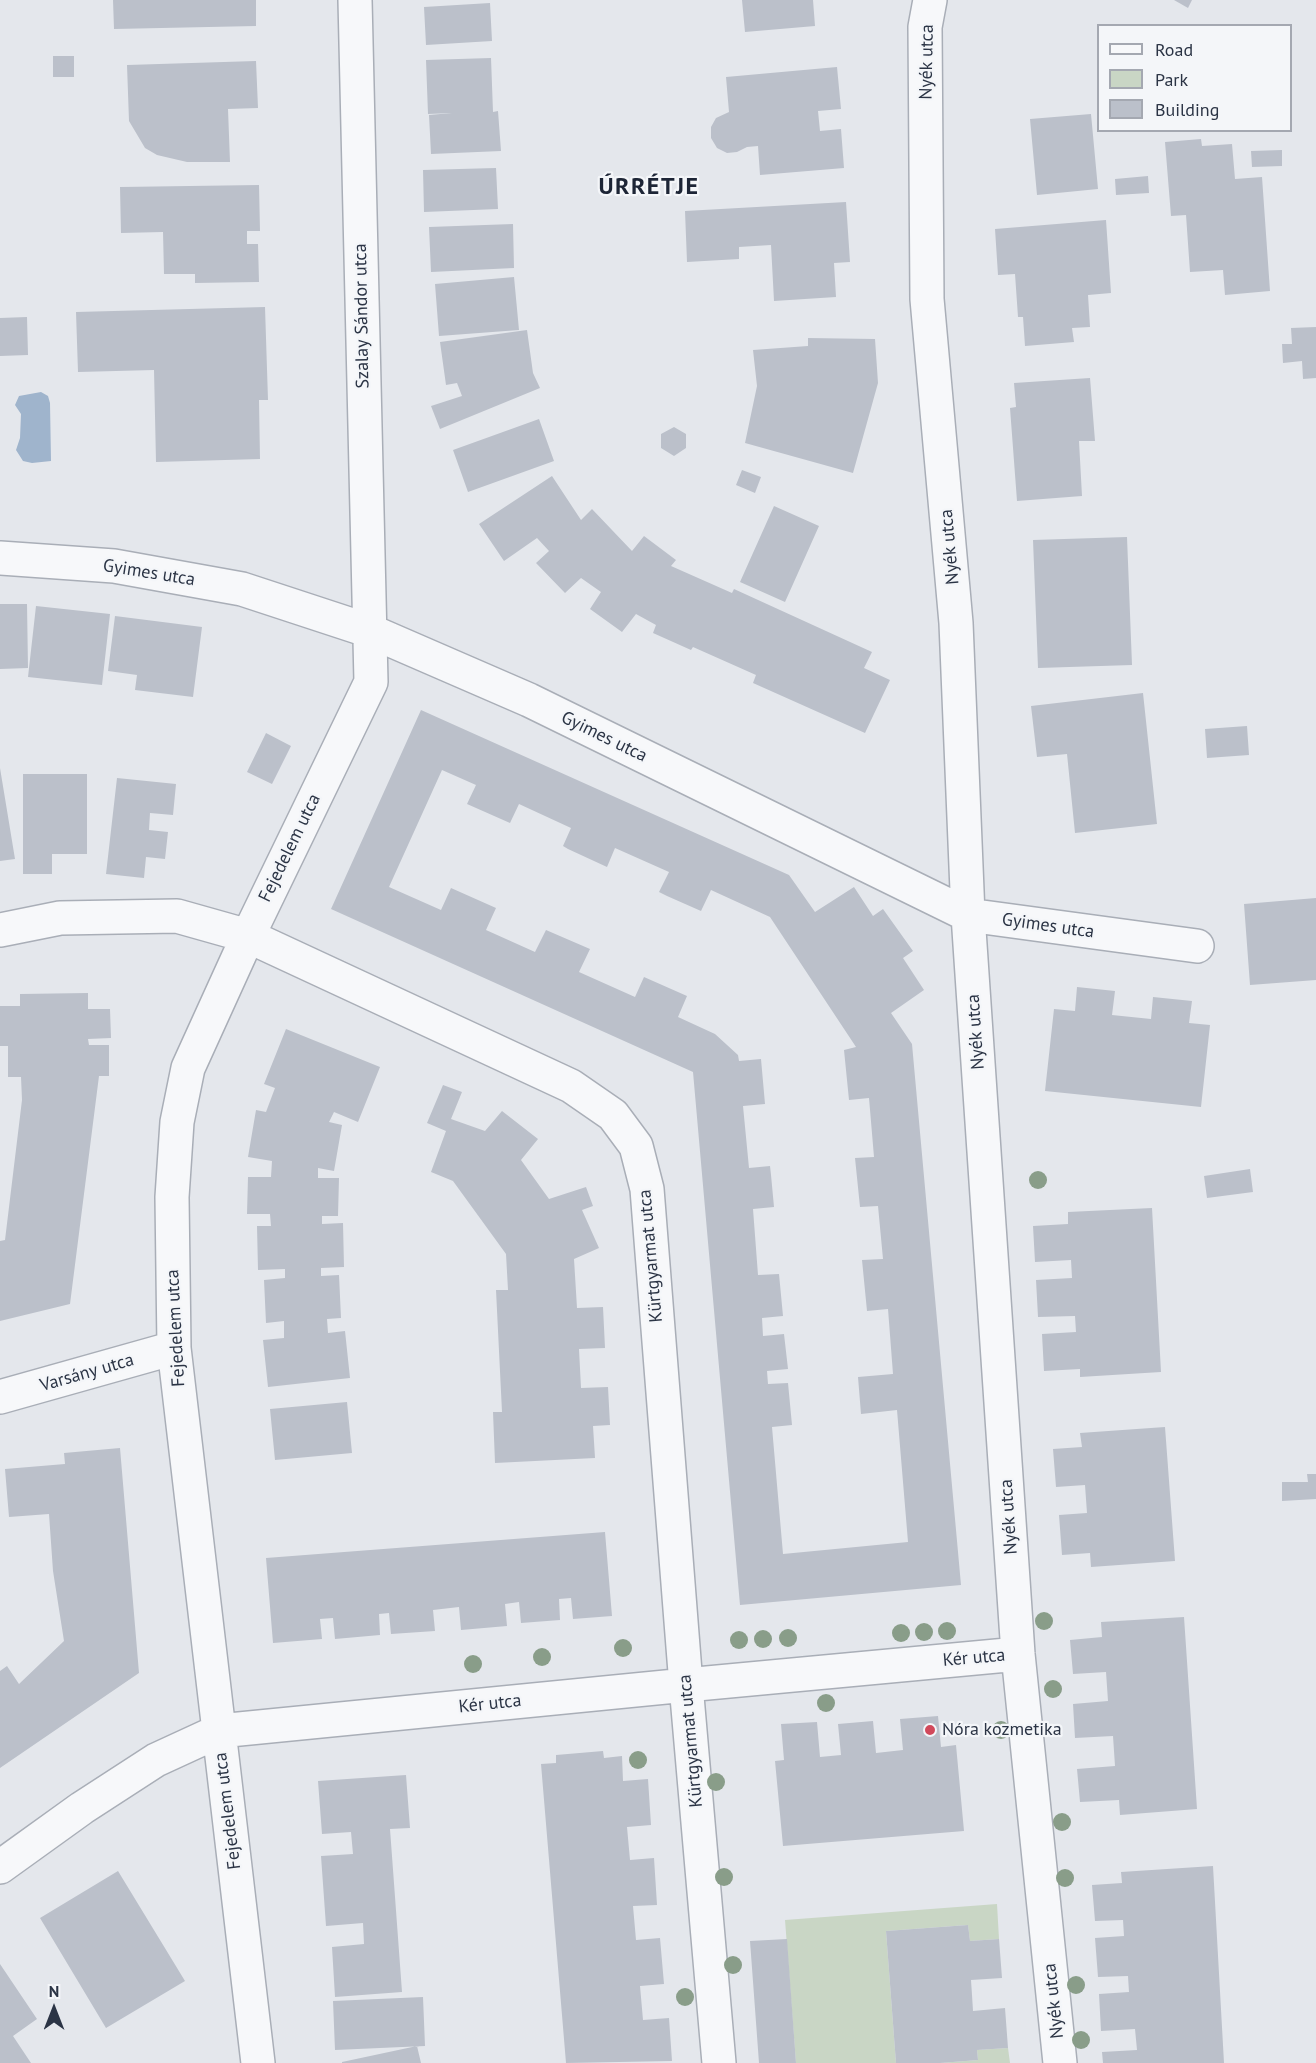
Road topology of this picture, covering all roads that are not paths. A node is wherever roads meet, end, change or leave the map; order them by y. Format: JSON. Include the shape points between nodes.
{"nodes":[{"id":1,"x":355,"y":0,"type":"edge"},
{"id":2,"x":930,"y":0,"type":"edge"},
{"id":3,"x":0,"y":558,"type":"edge"},
{"id":4,"x":370,"y":632,"type":"junction"},
{"id":5,"x":968,"y":915,"type":"junction"},
{"id":6,"x":0,"y":930,"type":"edge"},
{"id":7,"x":248,"y":936,"type":"junction"},
{"id":8,"x":1197,"y":946,"type":"dead end"},
{"id":9,"x":174,"y":1348,"type":"junction"},
{"id":10,"x":0,"y":1398,"type":"edge"},
{"id":11,"x":1018,"y":1654,"type":"junction"},
{"id":12,"x":686,"y":1684,"type":"junction"},
{"id":13,"x":219,"y":1731,"type":"junction"},
{"id":14,"x":0,"y":1866,"type":"edge"},
{"id":15,"x":258,"y":2063,"type":"edge"},
{"id":16,"x":719,"y":2063,"type":"edge"},
{"id":17,"x":1060,"y":2063,"type":"edge"}],
"edges":[{"from":1,"to":4,"type":"street","name":"Szalay Sándor utca"},
{"from":2,"to":5,"type":"street","name":"Nyék utca","via":[[925,27],[927,299],[956,623]]},
{"from":3,"to":4,"type":"street","name":"Gyimes utca","via":[[114,566],[242,589]]},
{"from":4,"to":5,"type":"street","name":"Gyimes utca","via":[[529,700]]},
{"from":4,"to":7,"type":"street","name":"Fejedelem utca","via":[[371,682]]},
{"from":5,"to":8,"type":"street","name":"Gyimes utca"},
{"from":5,"to":11,"type":"street","name":"Nyék utca"},
{"from":6,"to":7,"type":"street","name":"Kürtgyarmat utca","via":[[60,918],[177,916]]},
{"from":7,"to":9,"type":"street","name":"Fejedelem utca","via":[[188,1068],[177,1122],[172,1197]]},
{"from":7,"to":12,"type":"street","name":"Kürtgyarmat utca","via":[[572,1086],[613,1115],[636,1146],[647,1189]]},
{"from":9,"to":10,"type":"street","name":"Varsány utca"},
{"from":9,"to":13,"type":"street","name":"Fejedelem utca"},
{"from":11,"to":12,"type":"street","name":"Kér utca"},
{"from":11,"to":17,"type":"street","name":"Nyék utca"},
{"from":12,"to":13,"type":"street","name":"Kér utca"},
{"from":12,"to":16,"type":"street","name":"Kürtgyarmat utca"},
{"from":13,"to":14,"type":"street","name":"Kér utca","via":[[156,1760]]},
{"from":13,"to":15,"type":"street","name":"Fejedelem utca"}]}
